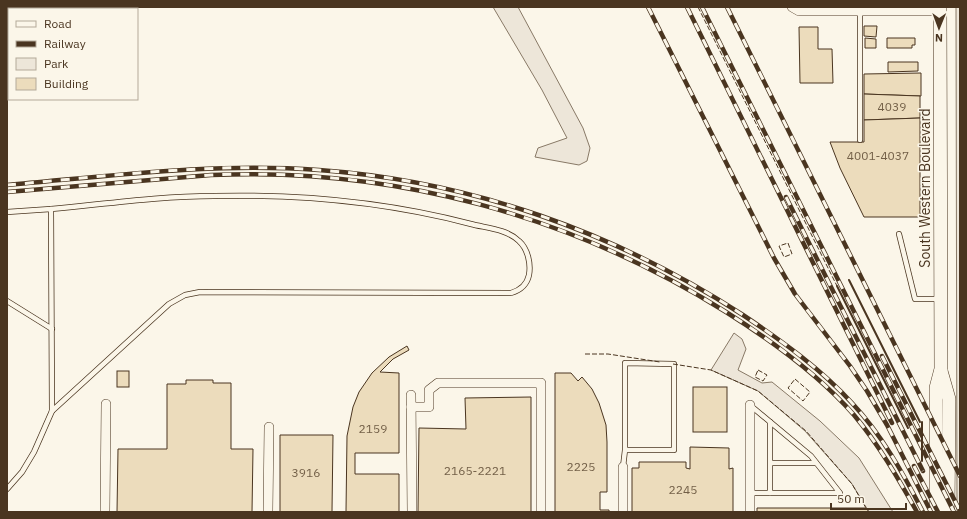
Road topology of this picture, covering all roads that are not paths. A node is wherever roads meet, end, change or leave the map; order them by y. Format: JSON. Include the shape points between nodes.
{"nodes":[{"id":1,"x":792,"y":7,"type":"edge"},
{"id":2,"x":860,"y":9,"type":"edge"},
{"id":3,"x":940,"y":9,"type":"edge"},
{"id":4,"x":860,"y":140,"type":"dead end"},
{"id":5,"x":51,"y":209,"type":"junction"},
{"id":6,"x":7,"y":212,"type":"edge"},
{"id":7,"x":900,"y":234,"type":"dead end"},
{"id":8,"x":941,"y":299,"type":"junction"},
{"id":9,"x":7,"y":301,"type":"edge"},
{"id":10,"x":52,"y":329,"type":"junction"},
{"id":11,"x":941,"y":369,"type":"junction"},
{"id":12,"x":411,"y":395,"type":"dead end"},
{"id":13,"x":106,"y":404,"type":"dead end"},
{"id":14,"x":750,"y":405,"type":"joint"},
{"id":15,"x":411,"y":408,"type":"junction"},
{"id":16,"x":52,"y":410,"type":"junction"},
{"id":17,"x":770,"y":422,"type":"junction"},
{"id":18,"x":268,"y":427,"type":"dead end"},
{"id":19,"x":625,"y":450,"type":"junction"},
{"id":20,"x":771,"y":462,"type":"junction"},
{"id":21,"x":816,"y":463,"type":"junction"},
{"id":22,"x":623,"y":467,"type":"joint"},
{"id":23,"x":7,"y":488,"type":"edge"},
{"id":24,"x":750,"y":493,"type":"junction"},
{"id":25,"x":770,"y":493,"type":"junction"},
{"id":26,"x":105,"y":512,"type":"edge"},
{"id":27,"x":268,"y":512,"type":"edge"},
{"id":28,"x":412,"y":512,"type":"edge"},
{"id":29,"x":541,"y":512,"type":"edge"},
{"id":30,"x":623,"y":512,"type":"edge"},
{"id":31,"x":750,"y":512,"type":"edge"},
{"id":32,"x":936,"y":512,"type":"edge"},
{"id":33,"x":948,"y":512,"type":"edge"}],
"edges":[{"from":1,"to":2,"type":"street","via":[[799,11]]},
{"from":2,"to":3,"type":"street"},
{"from":2,"to":4,"type":"lane"},
{"from":3,"to":8,"type":"street","name":"South Western Boulevard"},
{"from":5,"to":6,"type":"lane"},
{"from":5,"to":10,"type":"lane"},
{"from":5,"to":16,"type":"lane","via":[[173,197],[243,195],[379,204],[458,220],[512,236],[523,246],[529,270],[527,282],[511,293],[200,292],[185,295],[177,298],[157,314]]},
{"from":7,"to":8,"type":"lane","via":[[916,299]]},
{"from":8,"to":11,"type":"street","name":"South Western Boulevard"},
{"from":9,"to":10,"type":"lane"},
{"from":10,"to":16,"type":"lane"},
{"from":11,"to":32,"type":"street","name":"South Western Boulevard","via":[[936,388]]},
{"from":11,"to":33,"type":"street","name":"South Western Boulevard","via":[[949,399]]},
{"from":12,"to":15,"type":"street"},
{"from":13,"to":26,"type":"street"},
{"from":14,"to":17,"type":"lane"},
{"from":14,"to":24,"type":"street"},
{"from":15,"to":28,"type":"street"},
{"from":15,"to":29,"type":"street","via":[[429,408],[429,390],[438,383],[541,383]]},
{"from":16,"to":23,"type":"lane","via":[[29,462]]},
{"from":17,"to":20,"type":"lane"},
{"from":17,"to":21,"type":"lane"},
{"from":18,"to":27,"type":"street"},
{"from":19,"to":19,"type":"lane","via":[[674,450],[674,364],[625,363]]},
{"from":19,"to":22,"type":"lane"},
{"from":20,"to":21,"type":"lane"},
{"from":20,"to":25,"type":"lane"},
{"from":21,"to":25,"type":"lane","via":[[840,493]]},
{"from":22,"to":30,"type":"street"},
{"from":24,"to":25,"type":"lane"},
{"from":24,"to":31,"type":"street"}]}
